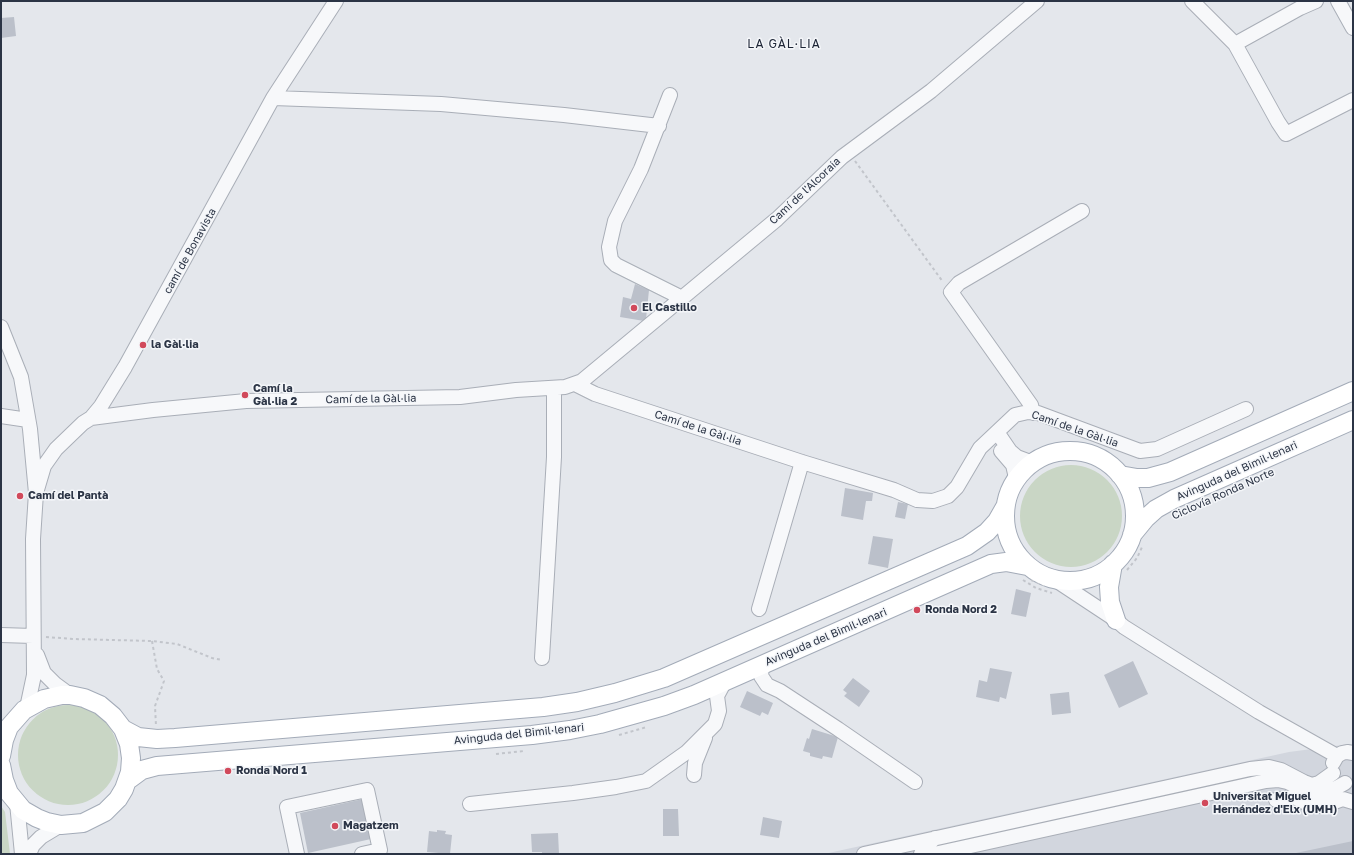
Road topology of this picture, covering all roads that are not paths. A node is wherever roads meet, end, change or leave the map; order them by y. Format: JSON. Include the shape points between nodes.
{"nodes":[{"id":1,"x":336,"y":1,"type":"edge"},
{"id":2,"x":1037,"y":1,"type":"edge"},
{"id":3,"x":1192,"y":1,"type":"edge"},
{"id":4,"x":1316,"y":1,"type":"edge"},
{"id":5,"x":1338,"y":1,"type":"edge"},
{"id":6,"x":1353,"y":28,"type":"edge"},
{"id":7,"x":1236,"y":44,"type":"junction"},
{"id":8,"x":670,"y":95,"type":"dead end"},
{"id":9,"x":274,"y":98,"type":"junction"},
{"id":10,"x":1353,"y":100,"type":"edge"},
{"id":11,"x":659,"y":126,"type":"junction"},
{"id":12,"x":1082,"y":211,"type":"dead end"},
{"id":13,"x":682,"y":298,"type":"junction"},
{"id":14,"x":1,"y":326,"type":"edge"},
{"id":15,"x":575,"y":384,"type":"junction"},
{"id":16,"x":554,"y":388,"type":"junction"},
{"id":17,"x":1353,"y":391,"type":"edge"},
{"id":18,"x":1246,"y":408,"type":"dead end"},
{"id":19,"x":1033,"y":413,"type":"junction"},
{"id":20,"x":1,"y":416,"type":"edge"},
{"id":21,"x":92,"y":418,"type":"junction"},
{"id":22,"x":28,"y":420,"type":"junction"},
{"id":23,"x":1353,"y":420,"type":"edge"},
{"id":24,"x":993,"y":436,"type":"junction"},
{"id":25,"x":802,"y":462,"type":"junction"},
{"id":26,"x":1033,"y":463,"type":"junction"},
{"id":27,"x":1120,"y":475,"type":"junction"},
{"id":28,"x":1016,"y":478,"type":"junction"},
{"id":29,"x":36,"y":493,"type":"junction"},
{"id":30,"x":1005,"y":507,"type":"junction"},
{"id":31,"x":1139,"y":538,"type":"junction"},
{"id":32,"x":1113,"y":564,"type":"junction"},
{"id":33,"x":1024,"y":571,"type":"junction"},
{"id":34,"x":1049,"y":582,"type":"junction"},
{"id":35,"x":759,"y":609,"type":"dead end"},
{"id":36,"x":1116,"y":620,"type":"junction"},
{"id":37,"x":1,"y":635,"type":"edge"},
{"id":38,"x":34,"y":642,"type":"junction"},
{"id":39,"x":542,"y":658,"type":"dead end"},
{"id":40,"x":762,"y":665,"type":"junction"},
{"id":41,"x":725,"y":681,"type":"junction"},
{"id":42,"x":70,"y":695,"type":"junction"},
{"id":43,"x":27,"y":708,"type":"junction"},
{"id":44,"x":123,"y":729,"type":"junction"},
{"id":45,"x":708,"y":732,"type":"junction"},
{"id":46,"x":2,"y":746,"type":"edge"},
{"id":47,"x":1353,"y":753,"type":"edge"},
{"id":48,"x":1337,"y":756,"type":"junction"},
{"id":49,"x":1333,"y":773,"type":"junction"},
{"id":50,"x":2,"y":775,"type":"edge"},
{"id":51,"x":694,"y":775,"type":"dead end"},
{"id":52,"x":127,"y":781,"type":"junction"},
{"id":53,"x":915,"y":782,"type":"dead end"},
{"id":54,"x":1349,"y":783,"type":"edge"},
{"id":55,"x":1276,"y":800,"type":"dead end"},
{"id":56,"x":1353,"y":802,"type":"edge"},
{"id":57,"x":17,"y":803,"type":"junction"},
{"id":58,"x":470,"y":804,"type":"dead end"},
{"id":59,"x":61,"y":825,"type":"junction"},
{"id":60,"x":935,"y":838,"type":"junction"},
{"id":61,"x":884,"y":850,"type":"junction"},
{"id":62,"x":22,"y":854,"type":"edge"},
{"id":63,"x":29,"y":854,"type":"edge"},
{"id":64,"x":297,"y":854,"type":"edge"},
{"id":65,"x":362,"y":854,"type":"edge"},
{"id":66,"x":864,"y":854,"type":"edge"},
{"id":67,"x":914,"y":854,"type":"edge"},
{"id":68,"x":921,"y":854,"type":"edge"},
{"id":69,"x":934,"y":854,"type":"edge"}],
"edges":[{"from":1,"to":9,"type":"street","name":"camí de Bonavista"},
{"from":2,"to":13,"type":"street","name":"Camí de l'Alcoraia","via":[[931,91],[842,157],[776,219]]},
{"from":3,"to":7,"type":"street"},
{"from":4,"to":7,"type":"street"},
{"from":5,"to":6,"type":"street"},
{"from":7,"to":10,"type":"street","via":[[1286,134]]},
{"from":8,"to":11,"type":"street"},
{"from":9,"to":11,"type":"street","via":[[441,104]]},
{"from":9,"to":21,"type":"street","name":"camí de Bonavista","via":[[125,367]]},
{"from":11,"to":13,"type":"street","via":[[642,169],[615,221],[609,247],[611,260],[616,265]]},
{"from":12,"to":19,"type":"street","via":[[959,283],[951,292],[1031,405]]},
{"from":13,"to":15,"type":"street","name":"Camí de l'Alcoraia","via":[[589,376]]},
{"from":14,"to":22,"type":"street","via":[[21,378]]},
{"from":15,"to":16,"type":"street","name":"Camí de la Gàl·lia"},
{"from":15,"to":25,"type":"street","name":"Camí de la Gàl·lia","via":[[595,394]]},
{"from":16,"to":21,"type":"street","name":"Camí de la Gàl·lia","via":[[516,390],[460,398],[246,401]]},
{"from":16,"to":39,"type":"street","via":[[554,457]]},
{"from":17,"to":27,"type":"main road","via":[[1170,472],[1148,478]]},
{"from":18,"to":19,"type":"street","name":"Camí de la Gàl·lia","via":[[1157,449],[1140,452]]},
{"from":19,"to":24,"type":"street","name":"Camí de la Gàl·lia","via":[[1015,416]]},
{"from":20,"to":22,"type":"street"},
{"from":21,"to":29,"type":"street","name":"camí de Bonavista","via":[[83,423],[56,449],[44,466]]},
{"from":22,"to":29,"type":"street"},
{"from":23,"to":31,"type":"main road","name":"Avinguda del Bimil·lenari","via":[[1174,498],[1146,518]]},
{"from":24,"to":25,"type":"street","name":"Camí de la Gàl·lia","via":[[980,448],[957,487],[948,496],[933,501],[916,500],[894,490]]},
{"from":24,"to":26,"type":"street","via":[[1017,457]]},
{"from":24,"to":28,"type":"street","via":[[1013,465]]},
{"from":25,"to":35,"type":"street"},
{"from":26,"to":27,"type":"main road","via":[[1051,454],[1076,452],[1101,460]]},
{"from":26,"to":28,"type":"main road"},
{"from":27,"to":31,"type":"main road","via":[[1134,506]]},
{"from":28,"to":30,"type":"main road"},
{"from":29,"to":38,"type":"street","via":[[33,539]]},
{"from":30,"to":33,"type":"main road","via":[[1006,530]]},
{"from":30,"to":44,"type":"main road","via":[[987,532],[967,546],[664,678],[615,693],[543,707],[175,738],[138,737]]},
{"from":31,"to":32,"type":"main road"},
{"from":32,"to":34,"type":"main road","via":[[1098,575],[1083,580]]},
{"from":32,"to":36,"type":"main road","via":[[1109,587],[1110,602]]},
{"from":33,"to":34,"type":"main road","via":[[1039,574]]},
{"from":33,"to":40,"type":"main road","name":"Avinguda del Bimil·lenari","via":[[1006,562],[991,564]]},
{"from":34,"to":36,"type":"street"},
{"from":36,"to":48,"type":"street","via":[[1259,712]]},
{"from":37,"to":38,"type":"street"},
{"from":38,"to":42,"type":"street","via":[[44,673]]},
{"from":38,"to":43,"type":"street","via":[[34,675]]},
{"from":40,"to":41,"type":"main road","name":"Avinguda del Bimil·lenari"},
{"from":40,"to":53,"type":"street","via":[[761,676],[767,685],[832,724]]},
{"from":41,"to":45,"type":"street","via":[[718,696],[719,711],[715,724]]},
{"from":41,"to":52,"type":"main road","name":"Avinguda del Bimil·lenari","via":[[650,710],[570,730],[158,766],[142,770]]},
{"from":42,"to":43,"type":"main road","via":[[44,699]]},
{"from":42,"to":44,"type":"main road","via":[[100,705]]},
{"from":43,"to":46,"type":"main road","via":[[9,727]]},
{"from":44,"to":52,"type":"main road","via":[[131,758]]},
{"from":45,"to":51,"type":"street"},
{"from":45,"to":58,"type":"street","via":[[687,752],[646,781],[573,794]]},
{"from":47,"to":48,"type":"street","via":[[1347,752]]},
{"from":48,"to":49,"type":"street","via":[[1332,764]]},
{"from":49,"to":54,"type":"street","via":[[1340,782]]},
{"from":49,"to":60,"type":"street","via":[[1312,785],[1281,770],[1269,767],[1250,769]]},
{"from":50,"to":57,"type":"main road","via":[[9,793]]},
{"from":52,"to":59,"type":"main road","via":[[118,799],[105,812],[83,823]]},
{"from":54,"to":69,"type":"street","via":[[1327,794],[1320,794],[1311,793],[1287,782],[1266,781]]},
{"from":55,"to":56,"type":"street","via":[[1294,797],[1316,806],[1343,799]]},
{"from":57,"to":59,"type":"main road","via":[[37,818]]},
{"from":57,"to":62,"type":"street"},
{"from":59,"to":63,"type":"street","via":[[41,837]]},
{"from":60,"to":61,"type":"street"},
{"from":60,"to":68,"type":"street"},
{"from":61,"to":66,"type":"street"},
{"from":61,"to":67,"type":"street"},
{"from":64,"to":65,"type":"street","via":[[287,807],[367,790],[380,850]]}]}
